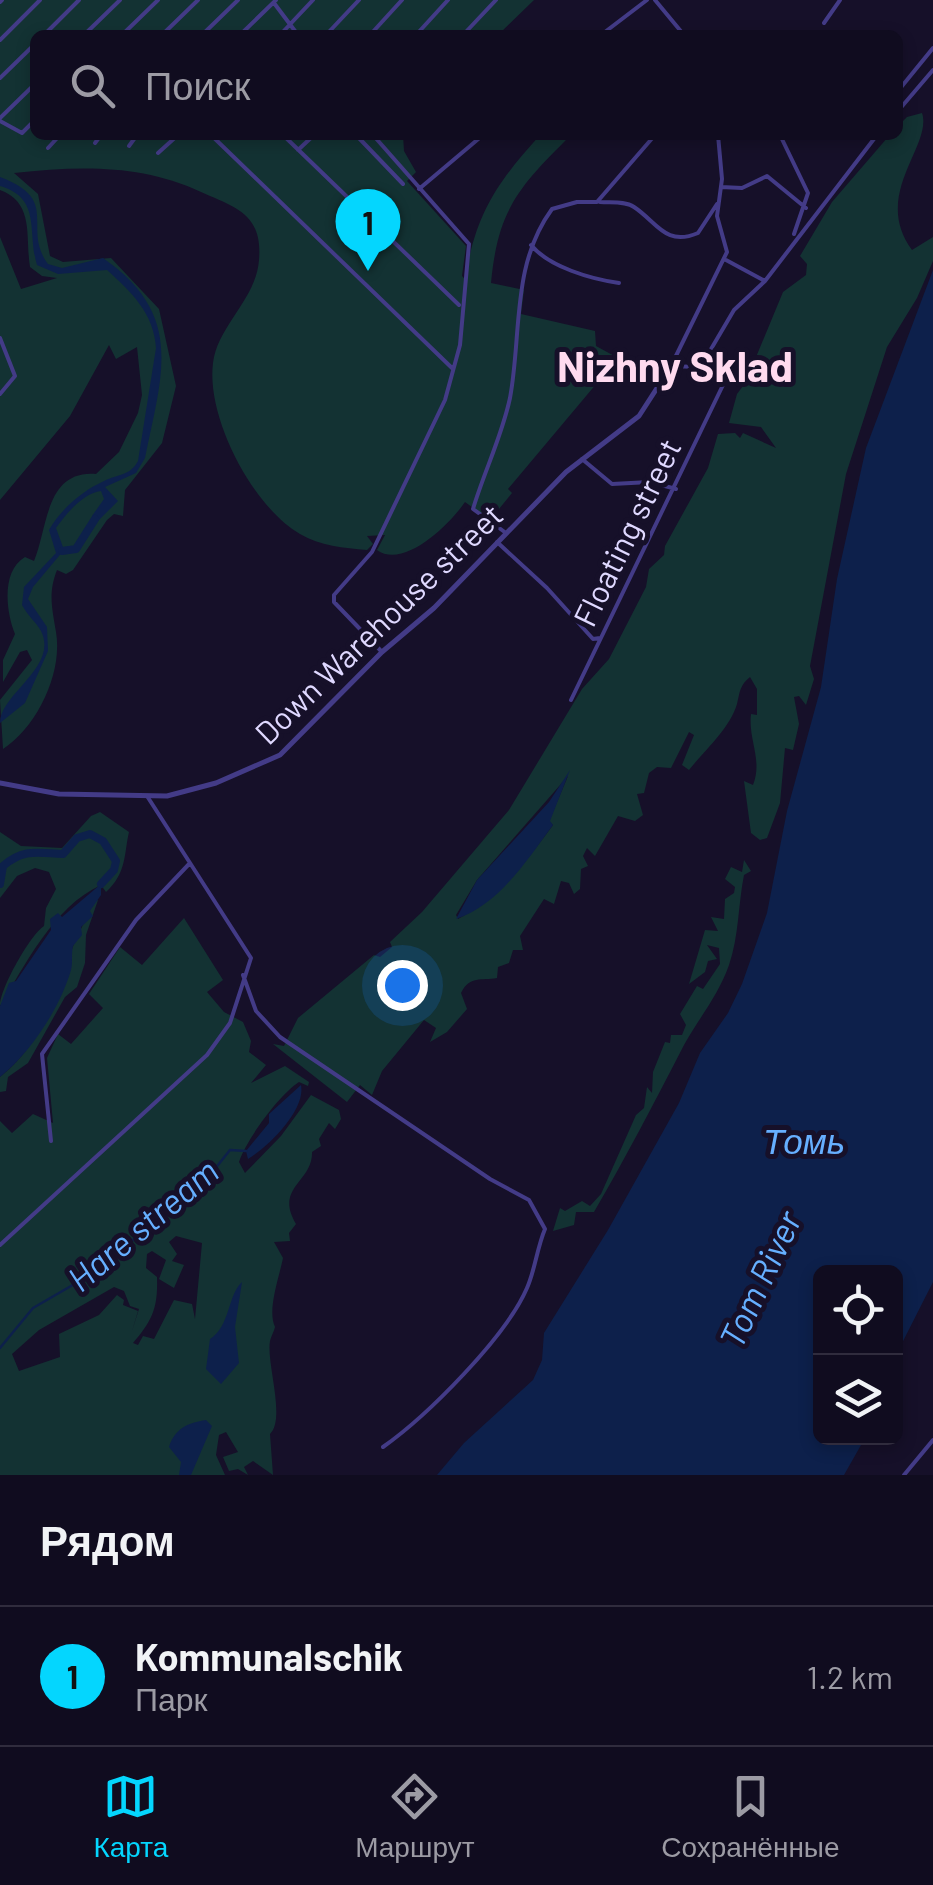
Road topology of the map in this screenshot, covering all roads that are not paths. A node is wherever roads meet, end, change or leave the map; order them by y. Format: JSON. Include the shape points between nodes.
{"nodes":[{"id":1,"x":40,"y":0,"type":"edge"},
{"id":2,"x":79,"y":0,"type":"edge"},
{"id":3,"x":120,"y":0,"type":"edge"},
{"id":4,"x":158,"y":0,"type":"edge"},
{"id":5,"x":198,"y":0,"type":"edge"},
{"id":6,"x":238,"y":0,"type":"edge"},
{"id":7,"x":314,"y":0,"type":"edge"},
{"id":8,"x":359,"y":0,"type":"edge"},
{"id":9,"x":402,"y":0,"type":"edge"},
{"id":10,"x":448,"y":0,"type":"edge"},
{"id":11,"x":496,"y":0,"type":"edge"},
{"id":12,"x":651,"y":0,"type":"edge"},
{"id":13,"x":840,"y":0,"type":"edge"},
{"id":14,"x":274,"y":1,"type":"edge"},
{"id":15,"x":824,"y":23,"type":"dead end"},
{"id":16,"x":290,"y":25,"type":"junction"},
{"id":17,"x":49,"y":30,"type":"edge"},
{"id":18,"x":89,"y":30,"type":"edge"},
{"id":19,"x":127,"y":30,"type":"edge"},
{"id":20,"x":167,"y":30,"type":"edge"},
{"id":21,"x":207,"y":30,"type":"edge"},
{"id":22,"x":245,"y":30,"type":"edge"},
{"id":23,"x":285,"y":30,"type":"edge"},
{"id":24,"x":294,"y":30,"type":"edge"},
{"id":25,"x":331,"y":30,"type":"edge"},
{"id":26,"x":375,"y":30,"type":"edge"},
{"id":27,"x":421,"y":30,"type":"edge"},
{"id":28,"x":468,"y":30,"type":"edge"},
{"id":29,"x":608,"y":30,"type":"edge"},
{"id":30,"x":679,"y":30,"type":"edge"},
{"id":31,"x":0,"y":40,"type":"edge"},
{"id":32,"x":933,"y":48,"type":"edge"},
{"id":33,"x":30,"y":49,"type":"edge"},
{"id":34,"x":933,"y":70,"type":"edge"},
{"id":35,"x":0,"y":78,"type":"edge"},
{"id":36,"x":903,"y":84,"type":"edge"},
{"id":37,"x":30,"y":89,"type":"edge"},
{"id":38,"x":903,"y":105,"type":"edge"},
{"id":39,"x":0,"y":120,"type":"edge"},
{"id":40,"x":30,"y":125,"type":"edge"},
{"id":41,"x":55,"y":140,"type":"edge"},
{"id":42,"x":133,"y":140,"type":"edge"},
{"id":43,"x":172,"y":140,"type":"edge"},
{"id":44,"x":216,"y":140,"type":"edge"},
{"id":45,"x":288,"y":140,"type":"edge"},
{"id":46,"x":309,"y":140,"type":"edge"},
{"id":47,"x":361,"y":140,"type":"edge"},
{"id":48,"x":377,"y":140,"type":"edge"},
{"id":49,"x":477,"y":140,"type":"edge"},
{"id":50,"x":651,"y":140,"type":"edge"},
{"id":51,"x":718,"y":140,"type":"edge"},
{"id":52,"x":783,"y":140,"type":"edge"},
{"id":53,"x":865,"y":140,"type":"edge"},
{"id":54,"x":873,"y":140,"type":"edge"},
{"id":55,"x":129,"y":146,"type":"dead end"},
{"id":56,"x":48,"y":148,"type":"dead end"},
{"id":57,"x":866,"y":148,"type":"junction"},
{"id":58,"x":298,"y":150,"type":"junction"},
{"id":59,"x":158,"y":152,"type":"dead end"},
{"id":60,"x":403,"y":184,"type":"dead end"},
{"id":61,"x":721,"y":187,"type":"junction"},
{"id":62,"x":419,"y":189,"type":"junction"},
{"id":63,"x":719,"y":200,"type":"junction"},
{"id":64,"x":598,"y":202,"type":"junction"},
{"id":65,"x":806,"y":208,"type":"junction"},
{"id":66,"x":790,"y":243,"type":"junction"},
{"id":67,"x":531,"y":245,"type":"junction"},
{"id":68,"x":724,"y":258,"type":"junction"},
{"id":69,"x":765,"y":281,"type":"junction"},
{"id":70,"x":618,"y":283,"type":"dead end"},
{"id":71,"x":460,"y":306,"type":"junction"},
{"id":72,"x":0,"y":338,"type":"edge"},
{"id":73,"x":692,"y":365,"type":"junction"},
{"id":74,"x":453,"y":368,"type":"junction"},
{"id":75,"x":670,"y":368,"type":"junction"},
{"id":76,"x":0,"y":394,"type":"edge"},
{"id":77,"x":582,"y":459,"type":"junction"},
{"id":78,"x":676,"y":490,"type":"junction"},
{"id":79,"x":506,"y":532,"type":"junction"},
{"id":80,"x":497,"y":542,"type":"junction"},
{"id":81,"x":600,"y":638,"type":"junction"},
{"id":82,"x":382,"y":652,"type":"junction"},
{"id":83,"x":571,"y":700,"type":"dead end"},
{"id":84,"x":0,"y":783,"type":"edge"},
{"id":85,"x":147,"y":796,"type":"junction"},
{"id":86,"x":191,"y":862,"type":"junction"},
{"id":87,"x":243,"y":975,"type":"junction"},
{"id":88,"x":51,"y":1141,"type":"dead end"},
{"id":89,"x":0,"y":1245,"type":"edge"},
{"id":90,"x":933,"y":1440,"type":"edge"},
{"id":91,"x":383,"y":1447,"type":"dead end"},
{"id":92,"x":907,"y":1474,"type":"edge"}],
"edges":[{"from":1,"to":31,"type":"street"},
{"from":2,"to":17,"type":"street"},
{"from":3,"to":18,"type":"street"},
{"from":4,"to":19,"type":"street"},
{"from":5,"to":20,"type":"street"},
{"from":6,"to":21,"type":"street"},
{"from":7,"to":16,"type":"street"},
{"from":8,"to":25,"type":"street"},
{"from":9,"to":26,"type":"street"},
{"from":10,"to":27,"type":"street"},
{"from":11,"to":28,"type":"street"},
{"from":12,"to":29,"type":"street"},
{"from":12,"to":30,"type":"street"},
{"from":13,"to":15,"type":"street"},
{"from":14,"to":16,"type":"street"},
{"from":14,"to":22,"type":"street"},
{"from":16,"to":23,"type":"street"},
{"from":16,"to":24,"type":"street"},
{"from":32,"to":36,"type":"street"},
{"from":33,"to":35,"type":"street"},
{"from":34,"to":38,"type":"street"},
{"from":37,"to":39,"type":"street"},
{"from":39,"to":40,"type":"street","via":[[22,133]]},
{"from":41,"to":56,"type":"street"},
{"from":42,"to":55,"type":"street"},
{"from":43,"to":59,"type":"street"},
{"from":44,"to":74,"type":"street"},
{"from":45,"to":58,"type":"street"},
{"from":46,"to":58,"type":"street"},
{"from":47,"to":60,"type":"street"},
{"from":48,"to":62,"type":"street"},
{"from":49,"to":62,"type":"street"},
{"from":50,"to":64,"type":"street"},
{"from":51,"to":61,"type":"street"},
{"from":52,"to":65,"type":"street","via":[[805,179]]},
{"from":53,"to":57,"type":"street"},
{"from":54,"to":57,"type":"street"},
{"from":57,"to":66,"type":"street"},
{"from":58,"to":71,"type":"street"},
{"from":61,"to":63,"type":"street"},
{"from":61,"to":65,"type":"street","via":[[742,188],[767,176]]},
{"from":62,"to":71,"type":"street","via":[[468,239]]},
{"from":63,"to":64,"type":"street","via":[[706,224],[682,238],[660,232],[630,205]]},
{"from":63,"to":68,"type":"street"},
{"from":64,"to":67,"type":"street","via":[[552,210]]},
{"from":65,"to":66,"type":"street"},
{"from":66,"to":69,"type":"street"},
{"from":67,"to":70,"type":"street","via":[[596,280]]},
{"from":67,"to":79,"type":"street","via":[[507,409],[473,509]]},
{"from":68,"to":69,"type":"street"},
{"from":68,"to":75,"type":"street"},
{"from":69,"to":73,"type":"street","via":[[734,310],[704,361]]},
{"from":71,"to":74,"type":"street"},
{"from":72,"to":76,"type":"street","via":[[15,376]]},
{"from":73,"to":75,"type":"street"},
{"from":73,"to":78,"type":"street","name":"Floating street","via":[[724,385]]},
{"from":74,"to":82,"type":"street","via":[[440,412],[376,544],[334,595]]},
{"from":75,"to":77,"type":"street","name":"Down Warehouse street","via":[[639,416]]},
{"from":77,"to":78,"type":"street","via":[[612,484],[650,482]]},
{"from":77,"to":79,"type":"street","name":"Down Warehouse street"},
{"from":78,"to":81,"type":"street","name":"Floating street"},
{"from":79,"to":80,"type":"street","name":"Down Warehouse street"},
{"from":80,"to":81,"type":"street","via":[[548,588],[582,632]]},
{"from":80,"to":82,"type":"street","name":"Down Warehouse street"},
{"from":81,"to":83,"type":"street","name":"Floating street"},
{"from":82,"to":85,"type":"street","name":"Down Warehouse street","via":[[280,755],[216,783]]},
{"from":84,"to":85,"type":"street","name":"Down Warehouse street","via":[[59,794]]},
{"from":85,"to":86,"type":"street"},
{"from":86,"to":87,"type":"street","via":[[250,953]]},
{"from":86,"to":88,"type":"street","via":[[136,920],[42,1054]]},
{"from":87,"to":89,"type":"street","via":[[230,1023],[214,1047]]},
{"from":87,"to":91,"type":"street","via":[[256,1011],[280,1037],[529,1200],[545,1229],[514,1310],[429,1410]]},
{"from":90,"to":92,"type":"street"}]}
